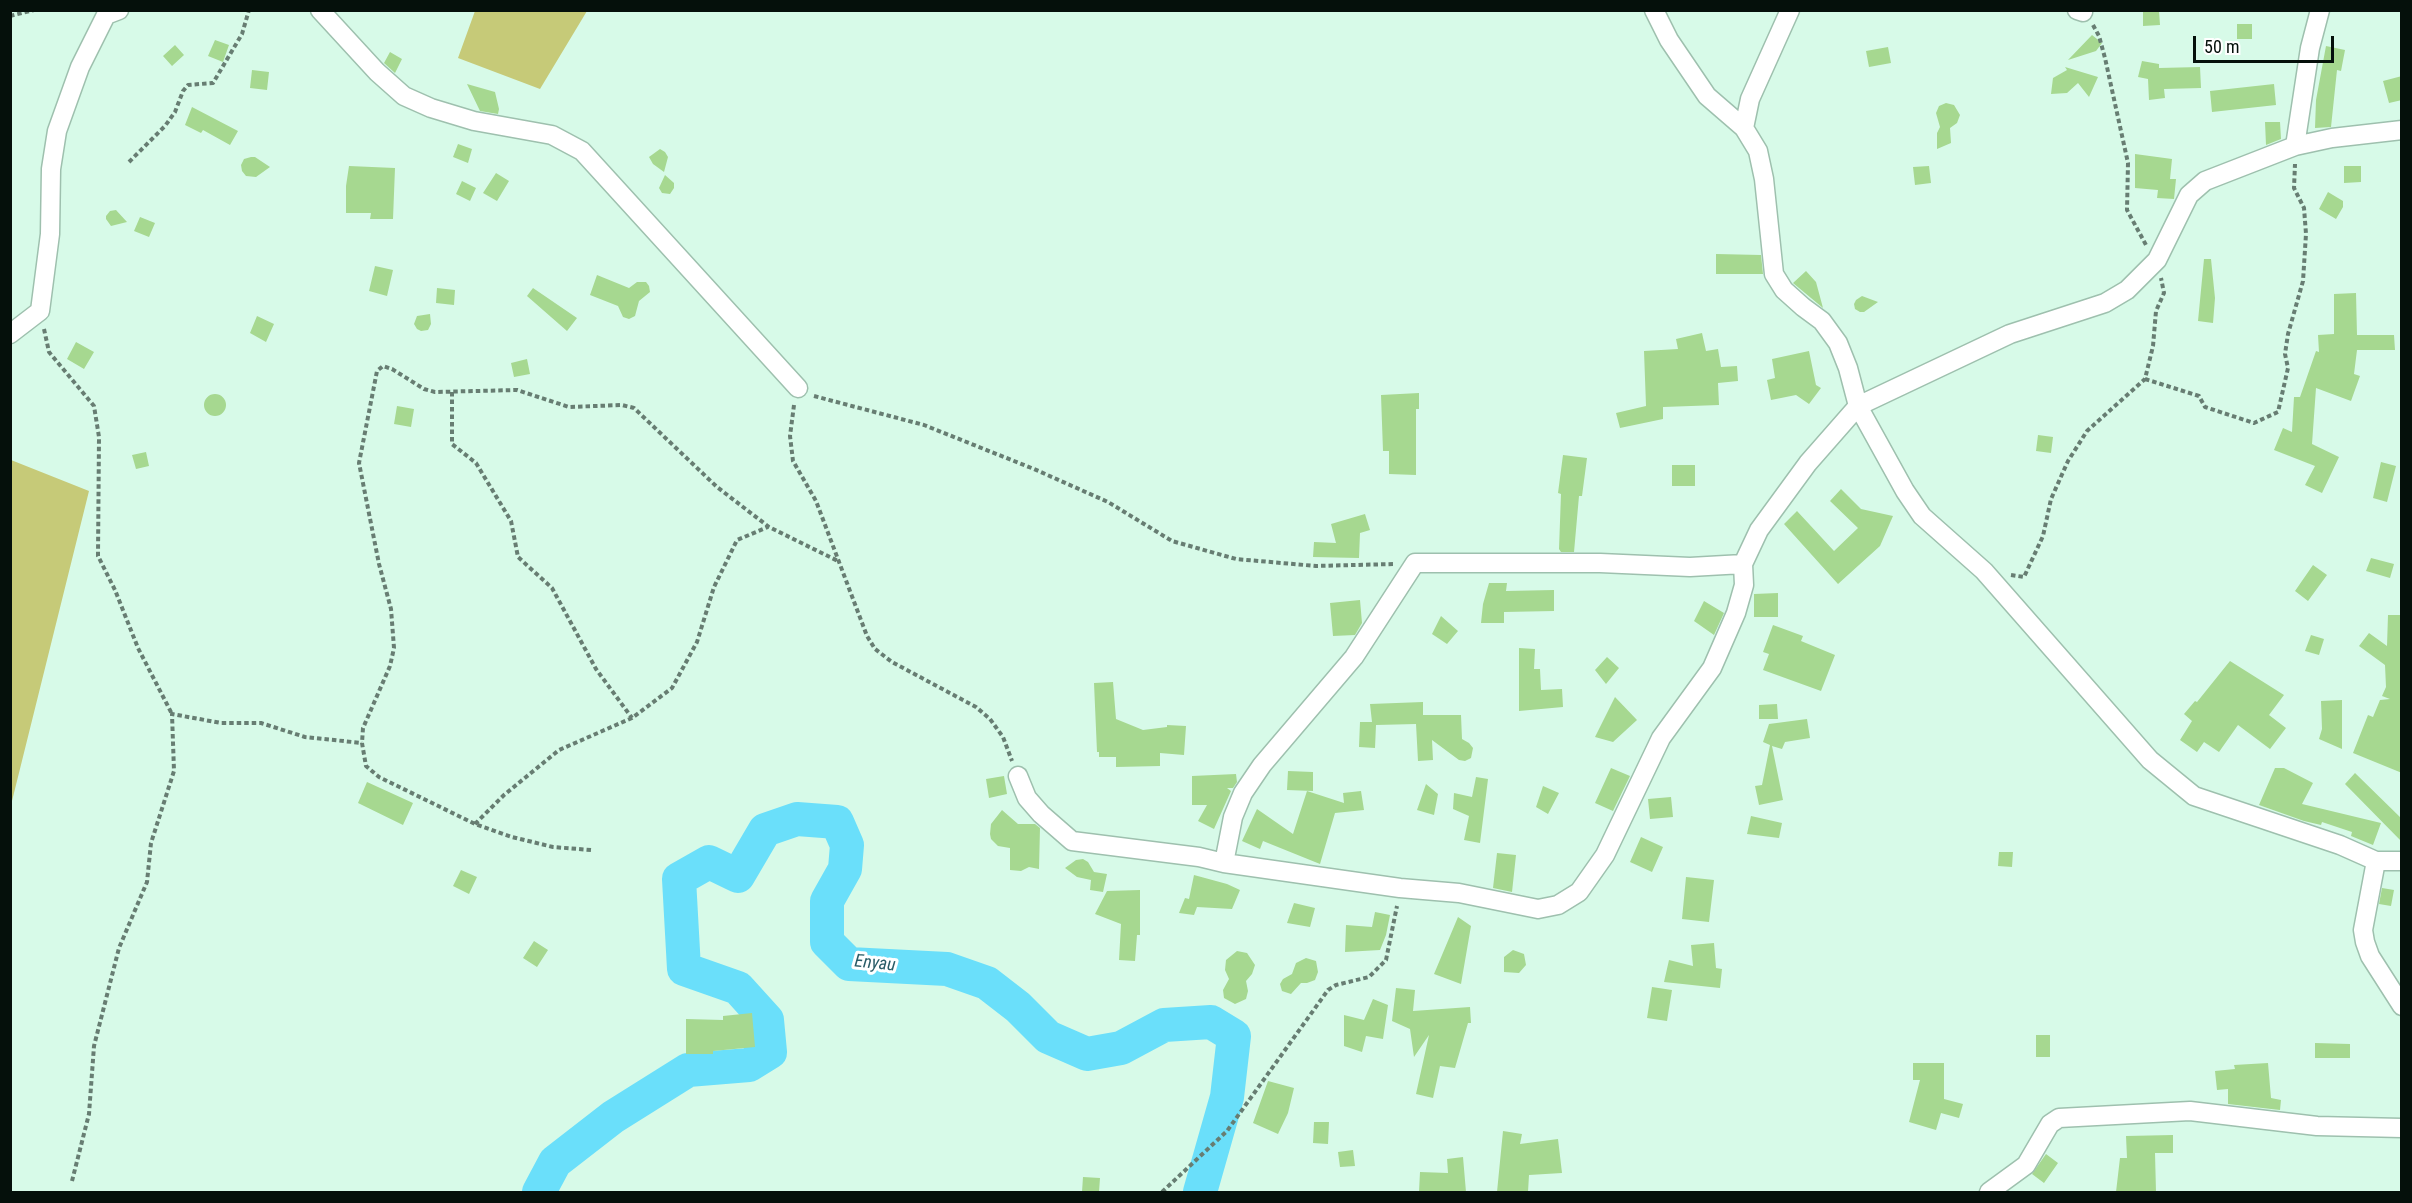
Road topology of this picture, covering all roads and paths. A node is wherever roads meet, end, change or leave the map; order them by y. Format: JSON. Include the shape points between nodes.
{"nodes":[{"id":1,"x":34,"y":10,"type":"edge"},
{"id":2,"x":119,"y":10,"type":"edge"},
{"id":3,"x":249,"y":10,"type":"edge"},
{"id":4,"x":320,"y":10,"type":"edge"},
{"id":5,"x":1654,"y":10,"type":"edge"},
{"id":6,"x":1790,"y":10,"type":"edge"},
{"id":7,"x":2320,"y":10,"type":"edge"},
{"id":8,"x":10,"y":16,"type":"edge"},
{"id":9,"x":1744,"y":128,"type":"junction"},
{"id":10,"x":2402,"y":130,"type":"edge"},
{"id":11,"x":2295,"y":146,"type":"junction"},
{"id":12,"x":129,"y":162,"type":"dead end"},
{"id":13,"x":40,"y":311,"type":"junction"},
{"id":14,"x":10,"y":334,"type":"edge"},
{"id":15,"x":2145,"y":379,"type":"dead end"},
{"id":16,"x":798,"y":388,"type":"junction"},
{"id":17,"x":452,"y":392,"type":"junction"},
{"id":18,"x":1858,"y":406,"type":"junction"},
{"id":19,"x":769,"y":527,"type":"junction"},
{"id":20,"x":840,"y":562,"type":"junction"},
{"id":21,"x":1415,"y":563,"type":"junction"},
{"id":22,"x":1743,"y":564,"type":"junction"},
{"id":23,"x":172,"y":714,"type":"junction"},
{"id":24,"x":632,"y":718,"type":"junction"},
{"id":25,"x":362,"y":743,"type":"junction"},
{"id":26,"x":1018,"y":776,"type":"joint"},
{"id":27,"x":475,"y":824,"type":"junction"},
{"id":28,"x":591,"y":850,"type":"dead end"},
{"id":29,"x":2376,"y":861,"type":"junction"},
{"id":30,"x":2402,"y":861,"type":"edge"},
{"id":31,"x":1224,"y":863,"type":"junction"},
{"id":32,"x":1400,"y":888,"type":"junction"},
{"id":33,"x":2402,"y":1006,"type":"edge"},
{"id":34,"x":2402,"y":1128,"type":"edge"},
{"id":35,"x":72,"y":1181,"type":"dead end"},
{"id":36,"x":1162,"y":1192,"type":"edge"},
{"id":37,"x":1989,"y":1192,"type":"edge"}],
"edges":[{"from":1,"to":8,"type":"path"},
{"from":2,"to":13,"type":"street","via":[[106,15],[80,67],[57,131]]},
{"from":3,"to":12,"type":"path","via":[[242,34],[213,83],[188,85],[165,126]]},
{"from":4,"to":16,"type":"street","via":[[404,96],[474,121],[552,135],[582,150]]},
{"from":5,"to":9,"type":"street","via":[[1707,96]]},
{"from":6,"to":9,"type":"street","via":[[1750,99]]},
{"from":7,"to":11,"type":"street"},
{"from":9,"to":18,"type":"street","via":[[1762,164],[1774,274],[1784,290],[1822,321],[1838,343]]},
{"from":10,"to":11,"type":"street"},
{"from":11,"to":15,"type":"path","via":[[2294,188],[2304,208],[2306,234],[2303,281],[2288,334],[2288,368],[2278,412],[2254,423],[2205,407],[2199,396]]},
{"from":11,"to":18,"type":"street","via":[[2205,181],[2189,195],[2157,260],[2127,290],[2105,303],[2010,334]]},
{"from":13,"to":14,"type":"street"},
{"from":13,"to":23,"type":"path","via":[[49,352],[94,406],[99,437],[98,556]]},
{"from":16,"to":20,"type":"path","via":[[790,436],[793,461],[816,501]]},
{"from":16,"to":21,"type":"path","via":[[823,400],[924,425],[1034,469],[1108,502],[1172,541],[1236,559],[1316,566]]},
{"from":17,"to":19,"type":"path","via":[[516,390],[569,407],[634,408],[717,487]]},
{"from":17,"to":24,"type":"path","via":[[452,444],[476,463],[511,520],[518,557],[552,588],[596,669]]},
{"from":17,"to":25,"type":"path","via":[[424,389],[383,366],[375,379],[359,463],[391,609],[394,648],[366,718]]},
{"from":18,"to":22,"type":"street","via":[[1808,463],[1759,530]]},
{"from":18,"to":29,"type":"street","via":[[1922,516],[1984,571],[2159,768],[2201,799],[2340,845]]},
{"from":19,"to":20,"type":"path"},
{"from":19,"to":24,"type":"path","via":[[737,540],[714,587],[697,642],[672,687]]},
{"from":20,"to":26,"type":"path","via":[[875,649],[983,713],[1002,737]]},
{"from":21,"to":22,"type":"street","via":[[1690,567]]},
{"from":21,"to":31,"type":"street","via":[[1354,657],[1262,765],[1243,794],[1233,818]]},
{"from":22,"to":32,"type":"street","via":[[1744,585],[1736,613],[1712,668],[1661,738],[1605,855],[1579,892],[1558,905],[1538,909],[1459,893]]},
{"from":23,"to":25,"type":"path","via":[[221,723],[261,723],[305,737]]},
{"from":23,"to":35,"type":"path","via":[[174,771],[151,843],[147,882],[119,948],[94,1046],[89,1114]]},
{"from":24,"to":27,"type":"path","via":[[559,750]]},
{"from":25,"to":27,"type":"path","via":[[369,771]]},
{"from":26,"to":31,"type":"street","via":[[1027,798],[1072,841]]},
{"from":27,"to":28,"type":"path","via":[[564,849]]},
{"from":29,"to":30,"type":"street"},
{"from":29,"to":33,"type":"street","via":[[2363,930],[2365,942]]},
{"from":31,"to":32,"type":"street"},
{"from":32,"to":36,"type":"path","via":[[1386,960],[1370,977],[1328,990],[1227,1131]]},
{"from":34,"to":37,"type":"street","via":[[2317,1126],[2190,1111],[2059,1118],[2050,1124],[2026,1165]]}]}
